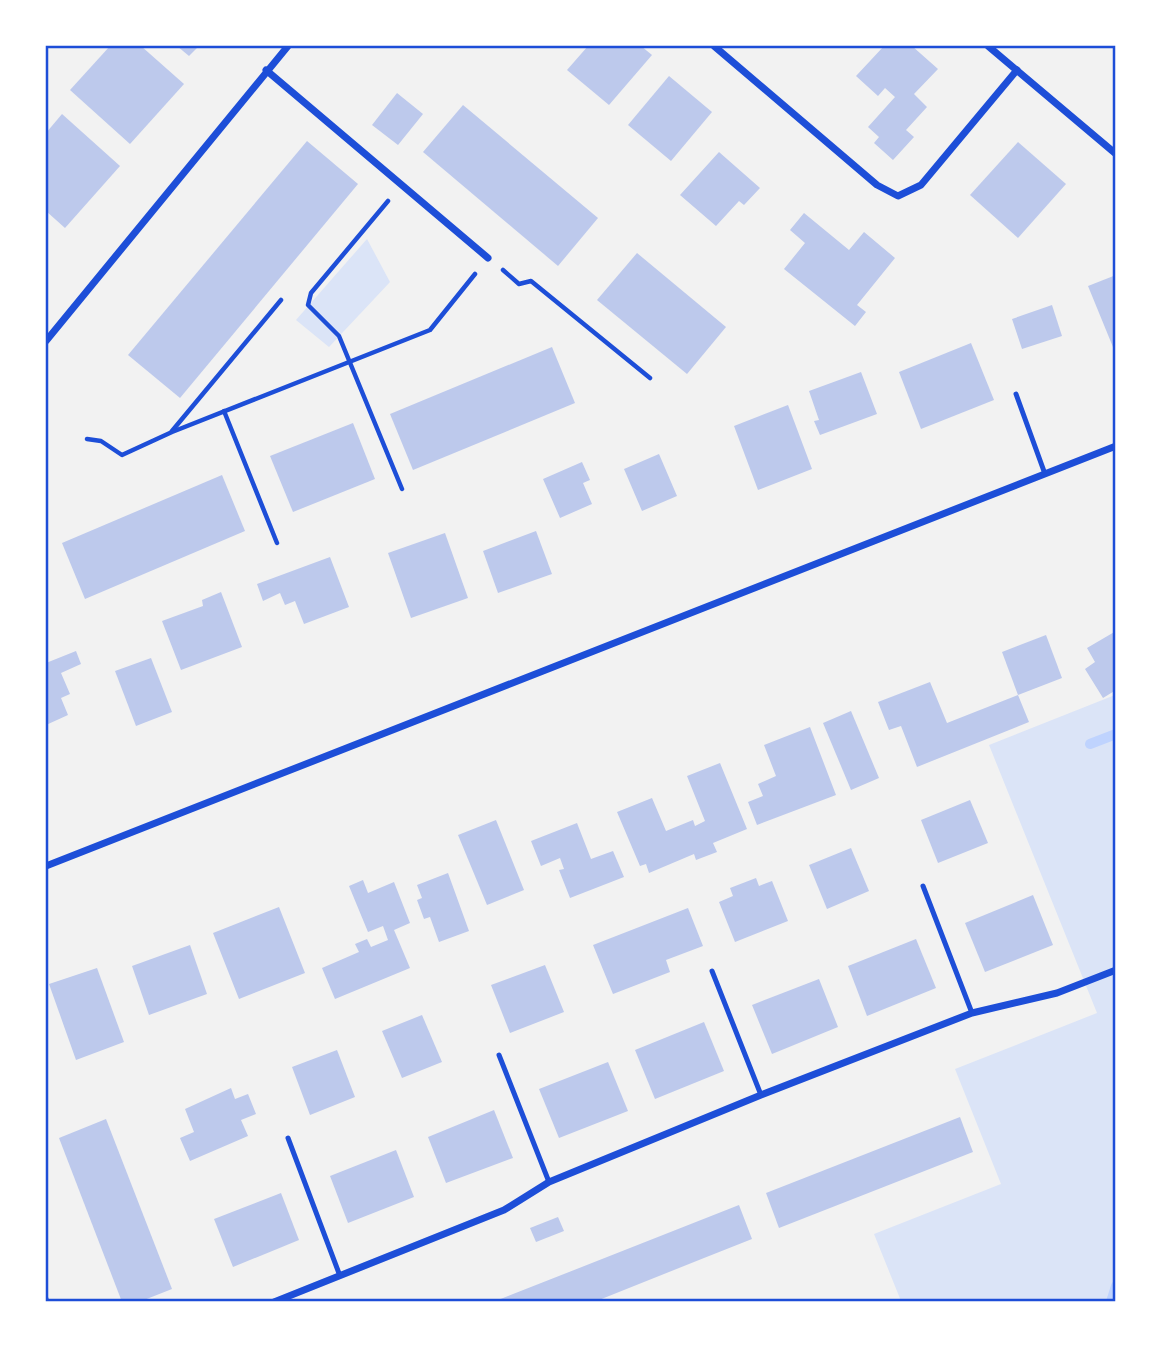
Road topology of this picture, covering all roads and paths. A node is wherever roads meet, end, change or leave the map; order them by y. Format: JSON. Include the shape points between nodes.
{"nodes":[{"id":1,"x":288,"y":46,"type":"edge"},
{"id":2,"x":714,"y":46,"type":"edge"},
{"id":3,"x":988,"y":46,"type":"edge"},
{"id":4,"x":266,"y":70,"type":"junction"},
{"id":5,"x":1017,"y":70,"type":"junction"},
{"id":6,"x":1115,"y":154,"type":"edge"},
{"id":7,"x":401,"y":184,"type":"junction"},
{"id":8,"x":488,"y":258,"type":"junction"},
{"id":9,"x":281,"y":300,"type":"dead end"},
{"id":10,"x":46,"y":341,"type":"edge"},
{"id":11,"x":349,"y":362,"type":"junction"},
{"id":12,"x":650,"y":378,"type":"dead end"},
{"id":13,"x":1016,"y":394,"type":"dead end"},
{"id":14,"x":224,"y":411,"type":"junction"},
{"id":15,"x":172,"y":432,"type":"junction"},
{"id":16,"x":87,"y":439,"type":"dead end"},
{"id":17,"x":1115,"y":446,"type":"edge"},
{"id":18,"x":1045,"y":474,"type":"junction"},
{"id":19,"x":402,"y":489,"type":"dead end"},
{"id":20,"x":277,"y":543,"type":"dead end"},
{"id":21,"x":46,"y":866,"type":"edge"},
{"id":22,"x":923,"y":886,"type":"dead end"},
{"id":23,"x":1115,"y":970,"type":"edge"},
{"id":24,"x":712,"y":971,"type":"dead end"},
{"id":25,"x":972,"y":1013,"type":"junction"},
{"id":26,"x":499,"y":1055,"type":"dead end"},
{"id":27,"x":761,"y":1096,"type":"junction"},
{"id":28,"x":288,"y":1138,"type":"dead end"},
{"id":29,"x":549,"y":1182,"type":"junction"},
{"id":30,"x":340,"y":1276,"type":"junction"},
{"id":31,"x":274,"y":1301,"type":"edge"}],
"edges":[{"from":1,"to":4,"type":"street"},
{"from":2,"to":5,"type":"street","via":[[877,186],[898,195],[920,185]]},
{"from":3,"to":5,"type":"street"},
{"from":4,"to":7,"type":"street"},
{"from":4,"to":10,"type":"street"},
{"from":5,"to":6,"type":"street"},
{"from":7,"to":8,"type":"street"},
{"from":7,"to":11,"type":"path","via":[[311,293],[308,305],[339,336]]},
{"from":8,"to":11,"type":"path","via":[[430,330]]},
{"from":8,"to":12,"type":"path","via":[[519,284],[531,281]]},
{"from":9,"to":15,"type":"path"},
{"from":11,"to":14,"type":"path"},
{"from":11,"to":19,"type":"path"},
{"from":13,"to":18,"type":"lane"},
{"from":14,"to":15,"type":"path"},
{"from":14,"to":20,"type":"path"},
{"from":15,"to":16,"type":"path","via":[[122,455],[102,441]]},
{"from":17,"to":18,"type":"street"},
{"from":18,"to":21,"type":"street"},
{"from":22,"to":25,"type":"lane"},
{"from":23,"to":25,"type":"street","via":[[1057,993]]},
{"from":24,"to":27,"type":"lane"},
{"from":25,"to":27,"type":"street"},
{"from":26,"to":29,"type":"lane"},
{"from":27,"to":29,"type":"street"},
{"from":28,"to":30,"type":"lane"},
{"from":29,"to":30,"type":"street","via":[[504,1210]]},
{"from":30,"to":31,"type":"street"}]}
